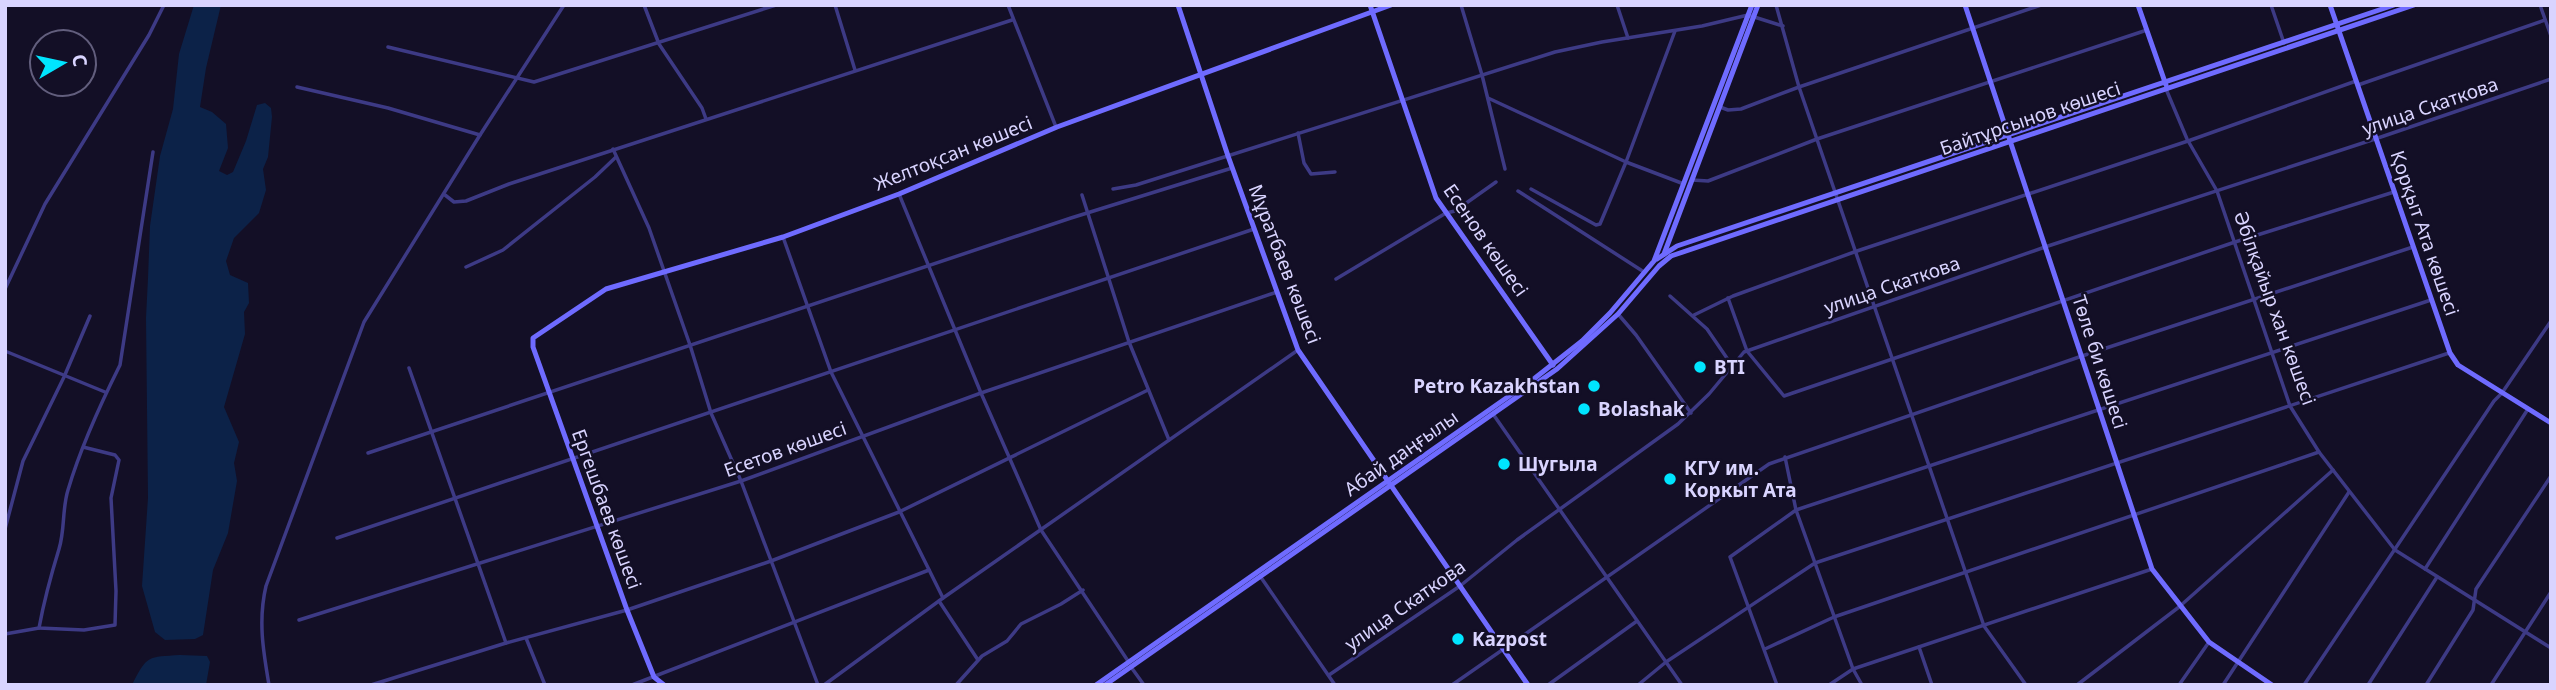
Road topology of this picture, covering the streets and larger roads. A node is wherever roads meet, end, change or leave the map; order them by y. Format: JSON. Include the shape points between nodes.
{"nodes":[{"id":1,"x":164,"y":5,"type":"edge"},
{"id":2,"x":564,"y":5,"type":"edge"},
{"id":3,"x":644,"y":5,"type":"edge"},
{"id":4,"x":776,"y":5,"type":"edge"},
{"id":5,"x":835,"y":5,"type":"edge"},
{"id":6,"x":1008,"y":5,"type":"edge"},
{"id":7,"x":1178,"y":5,"type":"edge"},
{"id":8,"x":1391,"y":5,"type":"edge"},
{"id":9,"x":1461,"y":5,"type":"edge"},
{"id":10,"x":1617,"y":5,"type":"edge"},
{"id":11,"x":1752,"y":5,"type":"edge"},
{"id":12,"x":1758,"y":5,"type":"edge"},
{"id":13,"x":1776,"y":5,"type":"edge"},
{"id":14,"x":1965,"y":5,"type":"edge"},
{"id":15,"x":2041,"y":5,"type":"edge"},
{"id":16,"x":2138,"y":5,"type":"edge"},
{"id":17,"x":2272,"y":5,"type":"edge"},
{"id":18,"x":2330,"y":5,"type":"edge"},
{"id":19,"x":2394,"y":5,"type":"edge"},
{"id":20,"x":2414,"y":5,"type":"edge"},
{"id":21,"x":2540,"y":5,"type":"edge"},
{"id":22,"x":1371,"y":8,"type":"edge"},
{"id":23,"x":1751,"y":17,"type":"junction"},
{"id":24,"x":1012,"y":20,"type":"junction"},
{"id":25,"x":2545,"y":20,"type":"junction"},
{"id":26,"x":1783,"y":26,"type":"junction"},
{"id":27,"x":1973,"y":29,"type":"junction"},
{"id":28,"x":2339,"y":29,"type":"junction"},
{"id":29,"x":2147,"y":30,"type":"junction"},
{"id":30,"x":1675,"y":31,"type":"junction"},
{"id":31,"x":2551,"y":36,"type":"edge"},
{"id":32,"x":1628,"y":38,"type":"junction"},
{"id":33,"x":2284,"y":43,"type":"junction"},
{"id":34,"x":659,"y":44,"type":"junction"},
{"id":35,"x":388,"y":47,"type":"dead end"},
{"id":36,"x":855,"y":71,"type":"junction"},
{"id":37,"x":1201,"y":75,"type":"junction"},
{"id":38,"x":1482,"y":75,"type":"junction"},
{"id":39,"x":517,"y":76,"type":"junction"},
{"id":40,"x":2551,"y":79,"type":"edge"},
{"id":41,"x":1990,"y":81,"type":"junction"},
{"id":42,"x":2166,"y":81,"type":"junction"},
{"id":43,"x":2357,"y":83,"type":"junction"},
{"id":44,"x":1799,"y":87,"type":"junction"},
{"id":45,"x":297,"y":88,"type":"dead end"},
{"id":46,"x":2166,"y":89,"type":"junction"},
{"id":47,"x":1488,"y":98,"type":"junction"},
{"id":48,"x":1402,"y":100,"type":"junction"},
{"id":49,"x":1720,"y":107,"type":"junction"},
{"id":50,"x":706,"y":119,"type":"junction"},
{"id":51,"x":1057,"y":127,"type":"junction"},
{"id":52,"x":1298,"y":133,"type":"junction"},
{"id":53,"x":480,"y":135,"type":"junction"},
{"id":54,"x":2008,"y":138,"type":"junction"},
{"id":55,"x":1817,"y":139,"type":"junction"},
{"id":56,"x":2375,"y":139,"type":"junction"},
{"id":57,"x":2188,"y":141,"type":"junction"},
{"id":58,"x":613,"y":149,"type":"junction"},
{"id":59,"x":153,"y":152,"type":"dead end"},
{"id":60,"x":1228,"y":156,"type":"junction"},
{"id":61,"x":616,"y":157,"type":"junction"},
{"id":62,"x":1626,"y":162,"type":"junction"},
{"id":63,"x":1232,"y":168,"type":"junction"},
{"id":64,"x":1505,"y":169,"type":"dead end"},
{"id":65,"x":1335,"y":172,"type":"dead end"},
{"id":66,"x":1691,"y":180,"type":"junction"},
{"id":67,"x":1496,"y":182,"type":"dead end"},
{"id":68,"x":1684,"y":184,"type":"junction"},
{"id":69,"x":1113,"y":189,"type":"dead end"},
{"id":70,"x":1531,"y":189,"type":"dead end"},
{"id":71,"x":1518,"y":191,"type":"dead end"},
{"id":72,"x":2217,"y":191,"type":"junction"},
{"id":73,"x":2394,"y":192,"type":"junction"},
{"id":74,"x":444,"y":194,"type":"junction"},
{"id":75,"x":899,"y":194,"type":"junction"},
{"id":76,"x":2027,"y":194,"type":"junction"},
{"id":77,"x":1082,"y":195,"type":"dead end"},
{"id":78,"x":1836,"y":196,"type":"junction"},
{"id":79,"x":1087,"y":213,"type":"junction"},
{"id":80,"x":1446,"y":213,"type":"junction"},
{"id":81,"x":1254,"y":229,"type":"junction"},
{"id":82,"x":1671,"y":231,"type":"junction"},
{"id":83,"x":783,"y":237,"type":"junction"},
{"id":84,"x":2235,"y":242,"type":"junction"},
{"id":85,"x":1687,"y":243,"type":"junction"},
{"id":86,"x":2045,"y":247,"type":"junction"},
{"id":87,"x":2413,"y":247,"type":"junction"},
{"id":88,"x":1857,"y":251,"type":"junction"},
{"id":89,"x":1664,"y":253,"type":"junction"},
{"id":90,"x":1657,"y":264,"type":"junction"},
{"id":91,"x":928,"y":266,"type":"junction"},
{"id":92,"x":466,"y":267,"type":"dead end"},
{"id":93,"x":663,"y":274,"type":"junction"},
{"id":94,"x":1645,"y":274,"type":"junction"},
{"id":95,"x":1107,"y":278,"type":"junction"},
{"id":96,"x":1336,"y":279,"type":"dead end"},
{"id":97,"x":5,"y":289,"type":"edge"},
{"id":98,"x":1277,"y":292,"type":"junction"},
{"id":99,"x":1670,"y":296,"type":"dead end"},
{"id":100,"x":1728,"y":298,"type":"junction"},
{"id":101,"x":2254,"y":299,"type":"junction"},
{"id":102,"x":2432,"y":300,"type":"junction"},
{"id":103,"x":2064,"y":301,"type":"junction"},
{"id":104,"x":1874,"y":305,"type":"junction"},
{"id":105,"x":806,"y":306,"type":"junction"},
{"id":106,"x":1614,"y":315,"type":"junction"},
{"id":107,"x":1694,"y":315,"type":"junction"},
{"id":108,"x":90,"y":316,"type":"dead end"},
{"id":109,"x":2551,"y":316,"type":"edge"},
{"id":110,"x":954,"y":330,"type":"junction"},
{"id":111,"x":533,"y":338,"type":"joint"},
{"id":112,"x":1129,"y":342,"type":"junction"},
{"id":113,"x":690,"y":345,"type":"junction"},
{"id":114,"x":1298,"y":350,"type":"junction"},
{"id":115,"x":5,"y":351,"type":"edge"},
{"id":116,"x":1747,"y":351,"type":"junction"},
{"id":117,"x":2272,"y":352,"type":"junction"},
{"id":118,"x":2450,"y":353,"type":"junction"},
{"id":119,"x":2082,"y":356,"type":"junction"},
{"id":120,"x":1893,"y":360,"type":"junction"},
{"id":121,"x":1732,"y":365,"type":"junction"},
{"id":122,"x":1555,"y":367,"type":"junction"},
{"id":123,"x":409,"y":368,"type":"dead end"},
{"id":124,"x":831,"y":372,"type":"junction"},
{"id":125,"x":64,"y":377,"type":"junction"},
{"id":126,"x":1148,"y":390,"type":"junction"},
{"id":127,"x":105,"y":392,"type":"junction"},
{"id":128,"x":549,"y":393,"type":"junction"},
{"id":129,"x":981,"y":393,"type":"junction"},
{"id":130,"x":2502,"y":393,"type":"junction"},
{"id":131,"x":2290,"y":406,"type":"junction"},
{"id":132,"x":2100,"y":410,"type":"junction"},
{"id":133,"x":2528,"y":410,"type":"junction"},
{"id":134,"x":1491,"y":412,"type":"junction"},
{"id":135,"x":711,"y":413,"type":"junction"},
{"id":136,"x":1691,"y":413,"type":"junction"},
{"id":137,"x":1912,"y":415,"type":"junction"},
{"id":138,"x":2551,"y":424,"type":"edge"},
{"id":139,"x":432,"y":432,"type":"junction"},
{"id":140,"x":861,"y":437,"type":"junction"},
{"id":141,"x":1169,"y":440,"type":"junction"},
{"id":142,"x":83,"y":447,"type":"junction"},
{"id":143,"x":2319,"y":452,"type":"junction"},
{"id":144,"x":368,"y":453,"type":"dead end"},
{"id":145,"x":1785,"y":457,"type":"junction"},
{"id":146,"x":1009,"y":458,"type":"junction"},
{"id":147,"x":572,"y":460,"type":"junction"},
{"id":148,"x":2117,"y":462,"type":"junction"},
{"id":149,"x":1929,"y":466,"type":"junction"},
{"id":150,"x":2333,"y":470,"type":"junction"},
{"id":151,"x":2551,"y":476,"type":"edge"},
{"id":152,"x":741,"y":481,"type":"junction"},
{"id":153,"x":1389,"y":483,"type":"junction"},
{"id":154,"x":2349,"y":492,"type":"junction"},
{"id":155,"x":455,"y":498,"type":"junction"},
{"id":156,"x":1558,"y":510,"type":"junction"},
{"id":157,"x":1796,"y":510,"type":"junction"},
{"id":158,"x":899,"y":512,"type":"junction"},
{"id":159,"x":2135,"y":515,"type":"junction"},
{"id":160,"x":1947,"y":518,"type":"junction"},
{"id":161,"x":596,"y":525,"type":"junction"},
{"id":162,"x":5,"y":528,"type":"edge"},
{"id":163,"x":1041,"y":530,"type":"junction"},
{"id":164,"x":337,"y":538,"type":"dead end"},
{"id":165,"x":2395,"y":550,"type":"junction"},
{"id":166,"x":771,"y":561,"type":"junction"},
{"id":167,"x":478,"y":563,"type":"junction"},
{"id":168,"x":1815,"y":564,"type":"junction"},
{"id":169,"x":2152,"y":569,"type":"junction"},
{"id":170,"x":2425,"y":569,"type":"junction"},
{"id":171,"x":929,"y":570,"type":"junction"},
{"id":172,"x":1966,"y":572,"type":"junction"},
{"id":173,"x":1260,"y":576,"type":"junction"},
{"id":174,"x":1605,"y":576,"type":"junction"},
{"id":175,"x":2437,"y":577,"type":"junction"},
{"id":176,"x":1460,"y":586,"type":"junction"},
{"id":177,"x":1083,"y":590,"type":"junction"},
{"id":178,"x":2551,"y":592,"type":"edge"},
{"id":179,"x":941,"y":600,"type":"junction"},
{"id":180,"x":2474,"y":600,"type":"junction"},
{"id":181,"x":2180,"y":606,"type":"junction"},
{"id":182,"x":1749,"y":607,"type":"junction"},
{"id":183,"x":627,"y":610,"type":"junction"},
{"id":184,"x":1834,"y":617,"type":"junction"},
{"id":185,"x":299,"y":620,"type":"dead end"},
{"id":186,"x":1637,"y":621,"type":"junction"},
{"id":187,"x":794,"y":623,"type":"junction"},
{"id":188,"x":1984,"y":626,"type":"junction"},
{"id":189,"x":39,"y":628,"type":"junction"},
{"id":190,"x":2525,"y":632,"type":"junction"},
{"id":191,"x":5,"y":634,"type":"edge"},
{"id":192,"x":526,"y":638,"type":"junction"},
{"id":193,"x":2209,"y":642,"type":"junction"},
{"id":194,"x":506,"y":643,"type":"junction"},
{"id":195,"x":1920,"y":647,"type":"junction"},
{"id":196,"x":2551,"y":648,"type":"edge"},
{"id":197,"x":1503,"y":649,"type":"junction"},
{"id":198,"x":1765,"y":649,"type":"junction"},
{"id":199,"x":978,"y":660,"type":"junction"},
{"id":200,"x":1666,"y":662,"type":"junction"},
{"id":201,"x":2239,"y":662,"type":"junction"},
{"id":202,"x":1131,"y":667,"type":"junction"},
{"id":203,"x":1853,"y":669,"type":"junction"},
{"id":204,"x":1329,"y":675,"type":"junction"},
{"id":205,"x":654,"y":677,"type":"junction"},
{"id":206,"x":269,"y":685,"type":"edge"},
{"id":207,"x":371,"y":685,"type":"edge"},
{"id":208,"x":545,"y":685,"type":"edge"},
{"id":209,"x":632,"y":685,"type":"edge"},
{"id":210,"x":664,"y":685,"type":"edge"},
{"id":211,"x":818,"y":685,"type":"edge"},
{"id":212,"x":824,"y":685,"type":"edge"},
{"id":213,"x":956,"y":685,"type":"edge"},
{"id":214,"x":1096,"y":685,"type":"edge"},
{"id":215,"x":1105,"y":685,"type":"edge"},
{"id":216,"x":1144,"y":685,"type":"edge"},
{"id":217,"x":1335,"y":685,"type":"edge"},
{"id":218,"x":1452,"y":685,"type":"edge"},
{"id":219,"x":1528,"y":685,"type":"edge"},
{"id":220,"x":1548,"y":685,"type":"edge"},
{"id":221,"x":1638,"y":685,"type":"edge"},
{"id":222,"x":1682,"y":685,"type":"edge"},
{"id":223,"x":1777,"y":685,"type":"edge"},
{"id":224,"x":1829,"y":685,"type":"edge"},
{"id":225,"x":1862,"y":685,"type":"edge"},
{"id":226,"x":1932,"y":685,"type":"edge"},
{"id":227,"x":2026,"y":685,"type":"edge"},
{"id":228,"x":2077,"y":685,"type":"edge"},
{"id":229,"x":2179,"y":685,"type":"edge"},
{"id":230,"x":2223,"y":685,"type":"edge"},
{"id":231,"x":2272,"y":685,"type":"edge"},
{"id":232,"x":2304,"y":685,"type":"edge"},
{"id":233,"x":2368,"y":685,"type":"edge"},
{"id":234,"x":2426,"y":685,"type":"edge"},
{"id":235,"x":2491,"y":685,"type":"edge"}],
"edges":[{"from":1,"to":97,"type":"street","via":[[45,204]]},
{"from":2,"to":39,"type":"street"},
{"from":3,"to":34,"type":"street"},
{"from":4,"to":34,"type":"street"},
{"from":5,"to":36,"type":"street"},
{"from":6,"to":24,"type":"street"},
{"from":7,"to":37,"type":"street","name":"Мұратбаев көшесі"},
{"from":8,"to":22,"type":"street","name":"Желтоқсан көшесі"},
{"from":9,"to":38,"type":"street"},
{"from":10,"to":32,"type":"street"},
{"from":11,"to":23,"type":"street","name":"Абай даңғылы"},
{"from":12,"to":23,"type":"street","name":"Абай даңғылы"},
{"from":13,"to":26,"type":"street"},
{"from":14,"to":27,"type":"street","name":"Төле би көшесі"},
{"from":15,"to":27,"type":"street"},
{"from":16,"to":29,"type":"street","name":"Әбілқайыр хан көшесі"},
{"from":17,"to":33,"type":"street"},
{"from":18,"to":28,"type":"street","name":"Қорқыт Ата көшесі"},
{"from":19,"to":28,"type":"street","name":"Байтұрсынов көшесі"},
{"from":20,"to":28,"type":"street","name":"Байтұрсынов көшесі"},
{"from":21,"to":25,"type":"street"},
{"from":22,"to":37,"type":"street","name":"Желтоқсан көшесі"},
{"from":22,"to":48,"type":"street","name":"Есенов көшесі"},
{"from":23,"to":26,"type":"street"},
{"from":23,"to":30,"type":"street"},
{"from":23,"to":49,"type":"street","name":"Абай даңғылы"},
{"from":23,"to":68,"type":"street","name":"Абай даңғылы"},
{"from":24,"to":36,"type":"street"},
{"from":24,"to":51,"type":"street"},
{"from":25,"to":31,"type":"street"},
{"from":25,"to":43,"type":"street"},
{"from":26,"to":44,"type":"street"},
{"from":27,"to":41,"type":"street","name":"Төле би көшесі"},
{"from":27,"to":44,"type":"street"},
{"from":28,"to":33,"type":"street","name":"Байтұрсынов көшесі"},
{"from":28,"to":43,"type":"street","name":"Қорқыт Ата көшесі"},
{"from":28,"to":46,"type":"street","name":"Байтұрсынов көшесі"},
{"from":29,"to":41,"type":"street"},
{"from":29,"to":42,"type":"street","name":"Әбілқайыр хан көшесі"},
{"from":30,"to":32,"type":"street"},
{"from":30,"to":62,"type":"street"},
{"from":32,"to":38,"type":"street","via":[[1555,52]]},
{"from":33,"to":42,"type":"street","name":"Байтұрсынов көшесі"},
{"from":34,"to":39,"type":"street","via":[[534,82]]},
{"from":34,"to":50,"type":"street"},
{"from":35,"to":39,"type":"street"},
{"from":36,"to":50,"type":"street"},
{"from":37,"to":51,"type":"street","name":"Желтоқсан көшесі"},
{"from":37,"to":60,"type":"street","name":"Мұратбаев көшесі"},
{"from":38,"to":47,"type":"street"},
{"from":38,"to":48,"type":"street"},
{"from":39,"to":53,"type":"street"},
{"from":40,"to":56,"type":"street","name":"улица Скаткова"},
{"from":41,"to":54,"type":"street","name":"Төле би көшесі"},
{"from":41,"to":55,"type":"street"},
{"from":42,"to":46,"type":"street","name":"Әбілқайыр хан көшесі"},
{"from":42,"to":54,"type":"street","name":"Байтұрсынов көшесі"},
{"from":43,"to":56,"type":"street","name":"Қорқыт Ата көшесі"},
{"from":43,"to":57,"type":"street"},
{"from":44,"to":49,"type":"street","via":[[1741,109]]},
{"from":44,"to":55,"type":"street"},
{"from":45,"to":53,"type":"street"},
{"from":46,"to":54,"type":"street","name":"Байтұрсынов көшесі"},
{"from":46,"to":57,"type":"street","name":"Әбілқайыр хан көшесі"},
{"from":47,"to":62,"type":"street"},
{"from":47,"to":64,"type":"street"},
{"from":48,"to":52,"type":"street"},
{"from":48,"to":80,"type":"street","name":"Есенов көшесі","via":[[1431,188]]},
{"from":49,"to":66,"type":"street","name":"Абай даңғылы"},
{"from":50,"to":58,"type":"street"},
{"from":51,"to":75,"type":"street","name":"Желтоқсан көшесі"},
{"from":52,"to":60,"type":"street"},
{"from":52,"to":65,"type":"street","via":[[1311,174]]},
{"from":53,"to":74,"type":"street"},
{"from":54,"to":76,"type":"street","name":"Төле би көшесі"},
{"from":54,"to":78,"type":"street","name":"Байтұрсынов көшесі"},
{"from":55,"to":66,"type":"street","via":[[1707,181]]},
{"from":55,"to":78,"type":"street"},
{"from":56,"to":72,"type":"street","name":"улица Скаткова"},
{"from":56,"to":73,"type":"street","name":"Қорқыт Ата көшесі"},
{"from":57,"to":72,"type":"street","name":"Әбілқайыр хан көшесі"},
{"from":57,"to":76,"type":"street"},
{"from":58,"to":61,"type":"street"},
{"from":58,"to":74,"type":"street","via":[[466,201],[454,202]]},
{"from":59,"to":127,"type":"street","via":[[120,365]]},
{"from":60,"to":63,"type":"street","name":"Мұратбаев көшесі"},
{"from":60,"to":69,"type":"street"},
{"from":61,"to":92,"type":"street","via":[[503,250]]},
{"from":61,"to":93,"type":"street","via":[[649,228]]},
{"from":62,"to":68,"type":"street"},
{"from":62,"to":70,"type":"street","via":[[1598,225]]},
{"from":63,"to":79,"type":"street"},
{"from":63,"to":81,"type":"street","name":"Мұратбаев көшесі"},
{"from":66,"to":82,"type":"street","name":"Абай даңғылы"},
{"from":67,"to":80,"type":"street"},
{"from":68,"to":90,"type":"street","name":"Абай даңғылы"},
{"from":71,"to":94,"type":"street"},
{"from":72,"to":84,"type":"street","name":"Әбілқайыр хан көшесі"},
{"from":72,"to":86,"type":"street","name":"улица Скаткова"},
{"from":73,"to":84,"type":"street"},
{"from":73,"to":87,"type":"street","name":"Қорқыт Ата көшесі"},
{"from":74,"to":206,"type":"street","via":[[364,322],[266,586],[261,635]]},
{"from":75,"to":83,"type":"street","name":"Желтоқсан көшесі"},
{"from":75,"to":91,"type":"street"},
{"from":76,"to":86,"type":"street","name":"Төле би көшесі"},
{"from":76,"to":88,"type":"street"},
{"from":77,"to":79,"type":"street"},
{"from":78,"to":85,"type":"street","name":"Байтұрсынов көшесі"},
{"from":78,"to":88,"type":"street"},
{"from":78,"to":90,"type":"street","name":"Байтұрсынов көшесі"},
{"from":79,"to":91,"type":"street"},
{"from":79,"to":95,"type":"street"},
{"from":80,"to":96,"type":"street"},
{"from":80,"to":122,"type":"street","name":"Есенов көшесі"},
{"from":81,"to":95,"type":"street"},
{"from":81,"to":98,"type":"street","name":"Мұратбаев көшесі"},
{"from":82,"to":85,"type":"street","via":[[1674,242]]},
{"from":82,"to":89,"type":"street","name":"Абай даңғылы"},
{"from":83,"to":93,"type":"street","name":"Желтоқсан көшесі"},
{"from":83,"to":105,"type":"street"},
{"from":84,"to":101,"type":"street","name":"Әбілқайыр хан көшесі"},
{"from":84,"to":103,"type":"street"},
{"from":85,"to":89,"type":"street","name":"Байтұрсынов көшесі"},
{"from":86,"to":103,"type":"street","name":"Төле би көшесі"},
{"from":86,"to":104,"type":"street","name":"улица Скаткова"},
{"from":87,"to":101,"type":"street"},
{"from":87,"to":102,"type":"street","name":"Қорқыт Ата көшесі"},
{"from":88,"to":100,"type":"street"},
{"from":88,"to":104,"type":"street"},
{"from":89,"to":90,"type":"street","name":"Абай даңғылы"},
{"from":90,"to":94,"type":"street","name":"Абай даңғылы"},
{"from":90,"to":106,"type":"street","name":"Абай даңғылы"},
{"from":91,"to":105,"type":"street"},
{"from":91,"to":110,"type":"street"},
{"from":93,"to":111,"type":"street","name":"Желтоқсан көшесі","via":[[606,289]]},
{"from":93,"to":113,"type":"street"},
{"from":94,"to":106,"type":"street","name":"Абай даңғылы"},
{"from":95,"to":110,"type":"street"},
{"from":95,"to":112,"type":"street"},
{"from":98,"to":112,"type":"street","name":"Есетов көшесі"},
{"from":98,"to":114,"type":"street","name":"Мұратбаев көшесі"},
{"from":99,"to":107,"type":"street"},
{"from":100,"to":107,"type":"street"},
{"from":100,"to":116,"type":"street"},
{"from":101,"to":117,"type":"street","name":"Әбілқайыр хан көшесі"},
{"from":101,"to":119,"type":"street"},
{"from":102,"to":117,"type":"street"},
{"from":102,"to":118,"type":"street","name":"Қорқыт Ата көшесі"},
{"from":103,"to":119,"type":"street","name":"Төле би көшесі"},
{"from":103,"to":120,"type":"street"},
{"from":104,"to":116,"type":"street","name":"улица Скаткова"},
{"from":104,"to":120,"type":"street"},
{"from":105,"to":113,"type":"street"},
{"from":105,"to":124,"type":"street"},
{"from":106,"to":122,"type":"street","name":"Абай даңғылы"},
{"from":106,"to":136,"type":"street","via":[[1636,335]]},
{"from":107,"to":121,"type":"street"},
{"from":108,"to":125,"type":"street"},
{"from":109,"to":130,"type":"street"},
{"from":110,"to":124,"type":"street"},
{"from":110,"to":129,"type":"street"},
{"from":111,"to":128,"type":"street","name":"Ергешбаев көшесі"},
{"from":112,"to":126,"type":"street"},
{"from":112,"to":129,"type":"street","name":"Есетов көшесі"},
{"from":113,"to":128,"type":"street"},
{"from":113,"to":135,"type":"street"},
{"from":114,"to":141,"type":"street"},
{"from":114,"to":153,"type":"street","name":"Мұратбаев көшесі"},
{"from":115,"to":125,"type":"street"},
{"from":116,"to":120,"type":"street","via":[[1784,396]]},
{"from":116,"to":121,"type":"street","name":"улица Скаткова"},
{"from":117,"to":131,"type":"street","name":"Әбілқайыр хан көшесі"},
{"from":117,"to":132,"type":"street"},
{"from":118,"to":130,"type":"street","name":"Қорқыт Ата көшесі","via":[[2458,365]]},
{"from":118,"to":131,"type":"street"},
{"from":119,"to":132,"type":"street","name":"Төле би көшесі"},
{"from":119,"to":137,"type":"street"},
{"from":120,"to":137,"type":"street"},
{"from":121,"to":136,"type":"street","name":"улица Скаткова"},
{"from":122,"to":134,"type":"street","name":"Абай даңғылы"},
{"from":123,"to":139,"type":"street"},
{"from":124,"to":135,"type":"street"},
{"from":124,"to":140,"type":"street"},
{"from":125,"to":127,"type":"street"},
{"from":125,"to":162,"type":"street","via":[[23,461]]},
{"from":126,"to":141,"type":"street"},
{"from":126,"to":146,"type":"street"},
{"from":127,"to":142,"type":"street"},
{"from":128,"to":139,"type":"street"},
{"from":128,"to":147,"type":"street","name":"Ергешбаев көшесі"},
{"from":129,"to":140,"type":"street","name":"Есетов көшесі"},
{"from":129,"to":146,"type":"street"},
{"from":130,"to":133,"type":"street","name":"Қорқыт Ата көшесі"},
{"from":130,"to":165,"type":"street"},
{"from":131,"to":143,"type":"street","name":"Әбілқайыр хан көшесі"},
{"from":131,"to":148,"type":"street"},
{"from":132,"to":148,"type":"street","name":"Төле би көшесі"},
{"from":132,"to":149,"type":"street"},
{"from":133,"to":138,"type":"street","name":"Қорқыт Ата көшесі"},
{"from":133,"to":170,"type":"street"},
{"from":134,"to":153,"type":"street","name":"Абай даңғылы"},
{"from":134,"to":156,"type":"street"},
{"from":135,"to":147,"type":"street"},
{"from":135,"to":152,"type":"street"},
{"from":136,"to":156,"type":"street","name":"улица Скаткова"},
{"from":137,"to":145,"type":"street"},
{"from":137,"to":149,"type":"street"},
{"from":139,"to":144,"type":"street"},
{"from":139,"to":155,"type":"street"},
{"from":140,"to":152,"type":"street","name":"Есетов көшесі"},
{"from":140,"to":158,"type":"street"},
{"from":141,"to":163,"type":"street"},
{"from":142,"to":189,"type":"street","via":[[68,491],[60,546]]},
{"from":142,"to":189,"type":"street","via":[[119,460],[111,498],[115,625],[84,630]]},
{"from":143,"to":150,"type":"street","name":"Әбілқайыр хан көшесі"},
{"from":143,"to":159,"type":"street"},
{"from":145,"to":157,"type":"street"},
{"from":145,"to":174,"type":"street"},
{"from":146,"to":158,"type":"street"},
{"from":146,"to":163,"type":"street"},
{"from":147,"to":155,"type":"street"},
{"from":147,"to":161,"type":"street","name":"Ергешбаев көшесі"},
{"from":148,"to":159,"type":"street","name":"Төле би көшесі"},
{"from":148,"to":160,"type":"street"},
{"from":149,"to":157,"type":"street"},
{"from":149,"to":160,"type":"street"},
{"from":150,"to":154,"type":"street","name":"Әбілқайыр хан көшесі"},
{"from":150,"to":181,"type":"street"},
{"from":151,"to":180,"type":"street","via":[[2476,589]]},
{"from":152,"to":161,"type":"street","name":"Есетов көшесі"},
{"from":152,"to":166,"type":"street"},
{"from":153,"to":173,"type":"street","name":"Абай даңғылы"},
{"from":153,"to":176,"type":"street","name":"Мұратбаев көшесі"},
{"from":153,"to":202,"type":"street","name":"Абай даңғылы"},
{"from":154,"to":165,"type":"street","name":"Әбілқайыр хан көшесі"},
{"from":154,"to":201,"type":"street"},
{"from":155,"to":164,"type":"street"},
{"from":155,"to":167,"type":"street"},
{"from":156,"to":174,"type":"street"},
{"from":156,"to":176,"type":"street","name":"улица Скаткова"},
{"from":157,"to":168,"type":"street"},
{"from":157,"to":182,"type":"street","via":[[1730,557]]},
{"from":158,"to":166,"type":"street"},
{"from":158,"to":171,"type":"street"},
{"from":159,"to":169,"type":"street","name":"Төле би көшесі"},
{"from":159,"to":172,"type":"street"},
{"from":160,"to":168,"type":"street"},
{"from":160,"to":172,"type":"street"},
{"from":161,"to":167,"type":"street","name":"Есетов көшесі"},
{"from":161,"to":183,"type":"street","name":"Ергешбаев көшесі"},
{"from":163,"to":177,"type":"street"},
{"from":163,"to":179,"type":"street"},
{"from":165,"to":170,"type":"street","name":"Әбілқайыр хан көшесі"},
{"from":165,"to":232,"type":"street"},
{"from":166,"to":183,"type":"street"},
{"from":166,"to":187,"type":"street"},
{"from":167,"to":185,"type":"street","name":"Есетов көшесі"},
{"from":167,"to":194,"type":"street"},
{"from":168,"to":182,"type":"street"},
{"from":168,"to":184,"type":"street"},
{"from":169,"to":181,"type":"street","name":"Төле би көшесі"},
{"from":169,"to":188,"type":"street"},
{"from":170,"to":175,"type":"street","name":"Әбілқайыр хан көшесі"},
{"from":171,"to":179,"type":"street"},
{"from":171,"to":187,"type":"street"},
{"from":172,"to":184,"type":"street"},
{"from":172,"to":188,"type":"street"},
{"from":173,"to":202,"type":"street","name":"Абай даңғылы"},
{"from":173,"to":204,"type":"street"},
{"from":174,"to":186,"type":"street"},
{"from":174,"to":197,"type":"street"},
{"from":175,"to":180,"type":"street","name":"Әбілқайыр хан көшесі"},
{"from":175,"to":233,"type":"street"},
{"from":176,"to":197,"type":"street","name":"Мұратбаев көшесі"},
{"from":176,"to":204,"type":"street","name":"улица Скаткова"},
{"from":177,"to":199,"type":"street","via":[[1021,624],[1007,641]]},
{"from":177,"to":202,"type":"street"},
{"from":178,"to":190,"type":"street"},
{"from":179,"to":199,"type":"street"},
{"from":179,"to":212,"type":"street"},
{"from":180,"to":190,"type":"street","name":"Әбілқайыр хан көшесі"},
{"from":180,"to":234,"type":"street","via":[[2473,610]]},
{"from":181,"to":193,"type":"street","name":"Төле би көшесі"},
{"from":181,"to":228,"type":"street"},
{"from":182,"to":198,"type":"street"},
{"from":182,"to":200,"type":"street"},
{"from":183,"to":192,"type":"street"},
{"from":183,"to":205,"type":"street","name":"Ергешбаев көшесі"},
{"from":184,"to":198,"type":"street"},
{"from":184,"to":203,"type":"street"},
{"from":186,"to":200,"type":"street"},
{"from":186,"to":220,"type":"street"},
{"from":187,"to":205,"type":"street"},
{"from":187,"to":211,"type":"street"},
{"from":188,"to":195,"type":"street"},
{"from":188,"to":227,"type":"street"},
{"from":189,"to":191,"type":"street"},
{"from":190,"to":196,"type":"street","name":"Әбілқайыр хан көшесі"},
{"from":190,"to":235,"type":"street"},
{"from":192,"to":194,"type":"street"},
{"from":192,"to":208,"type":"street"},
{"from":193,"to":201,"type":"street","name":"Төле би көшесі"},
{"from":193,"to":229,"type":"street"},
{"from":194,"to":207,"type":"street"},
{"from":195,"to":203,"type":"street"},
{"from":195,"to":226,"type":"street"},
{"from":197,"to":218,"type":"street"},
{"from":197,"to":219,"type":"street","name":"Мұратбаев көшесі"},
{"from":198,"to":223,"type":"street"},
{"from":199,"to":213,"type":"street"},
{"from":200,"to":221,"type":"street"},
{"from":200,"to":222,"type":"street"},
{"from":201,"to":230,"type":"street"},
{"from":201,"to":231,"type":"street","name":"Төле би көшесі"},
{"from":202,"to":214,"type":"street"},
{"from":202,"to":215,"type":"street","name":"Абай даңғылы"},
{"from":202,"to":216,"type":"street"},
{"from":203,"to":224,"type":"street"},
{"from":203,"to":225,"type":"street"},
{"from":204,"to":217,"type":"street"},
{"from":205,"to":209,"type":"street"},
{"from":205,"to":210,"type":"street","name":"Ергешбаев көшесі"}]}
